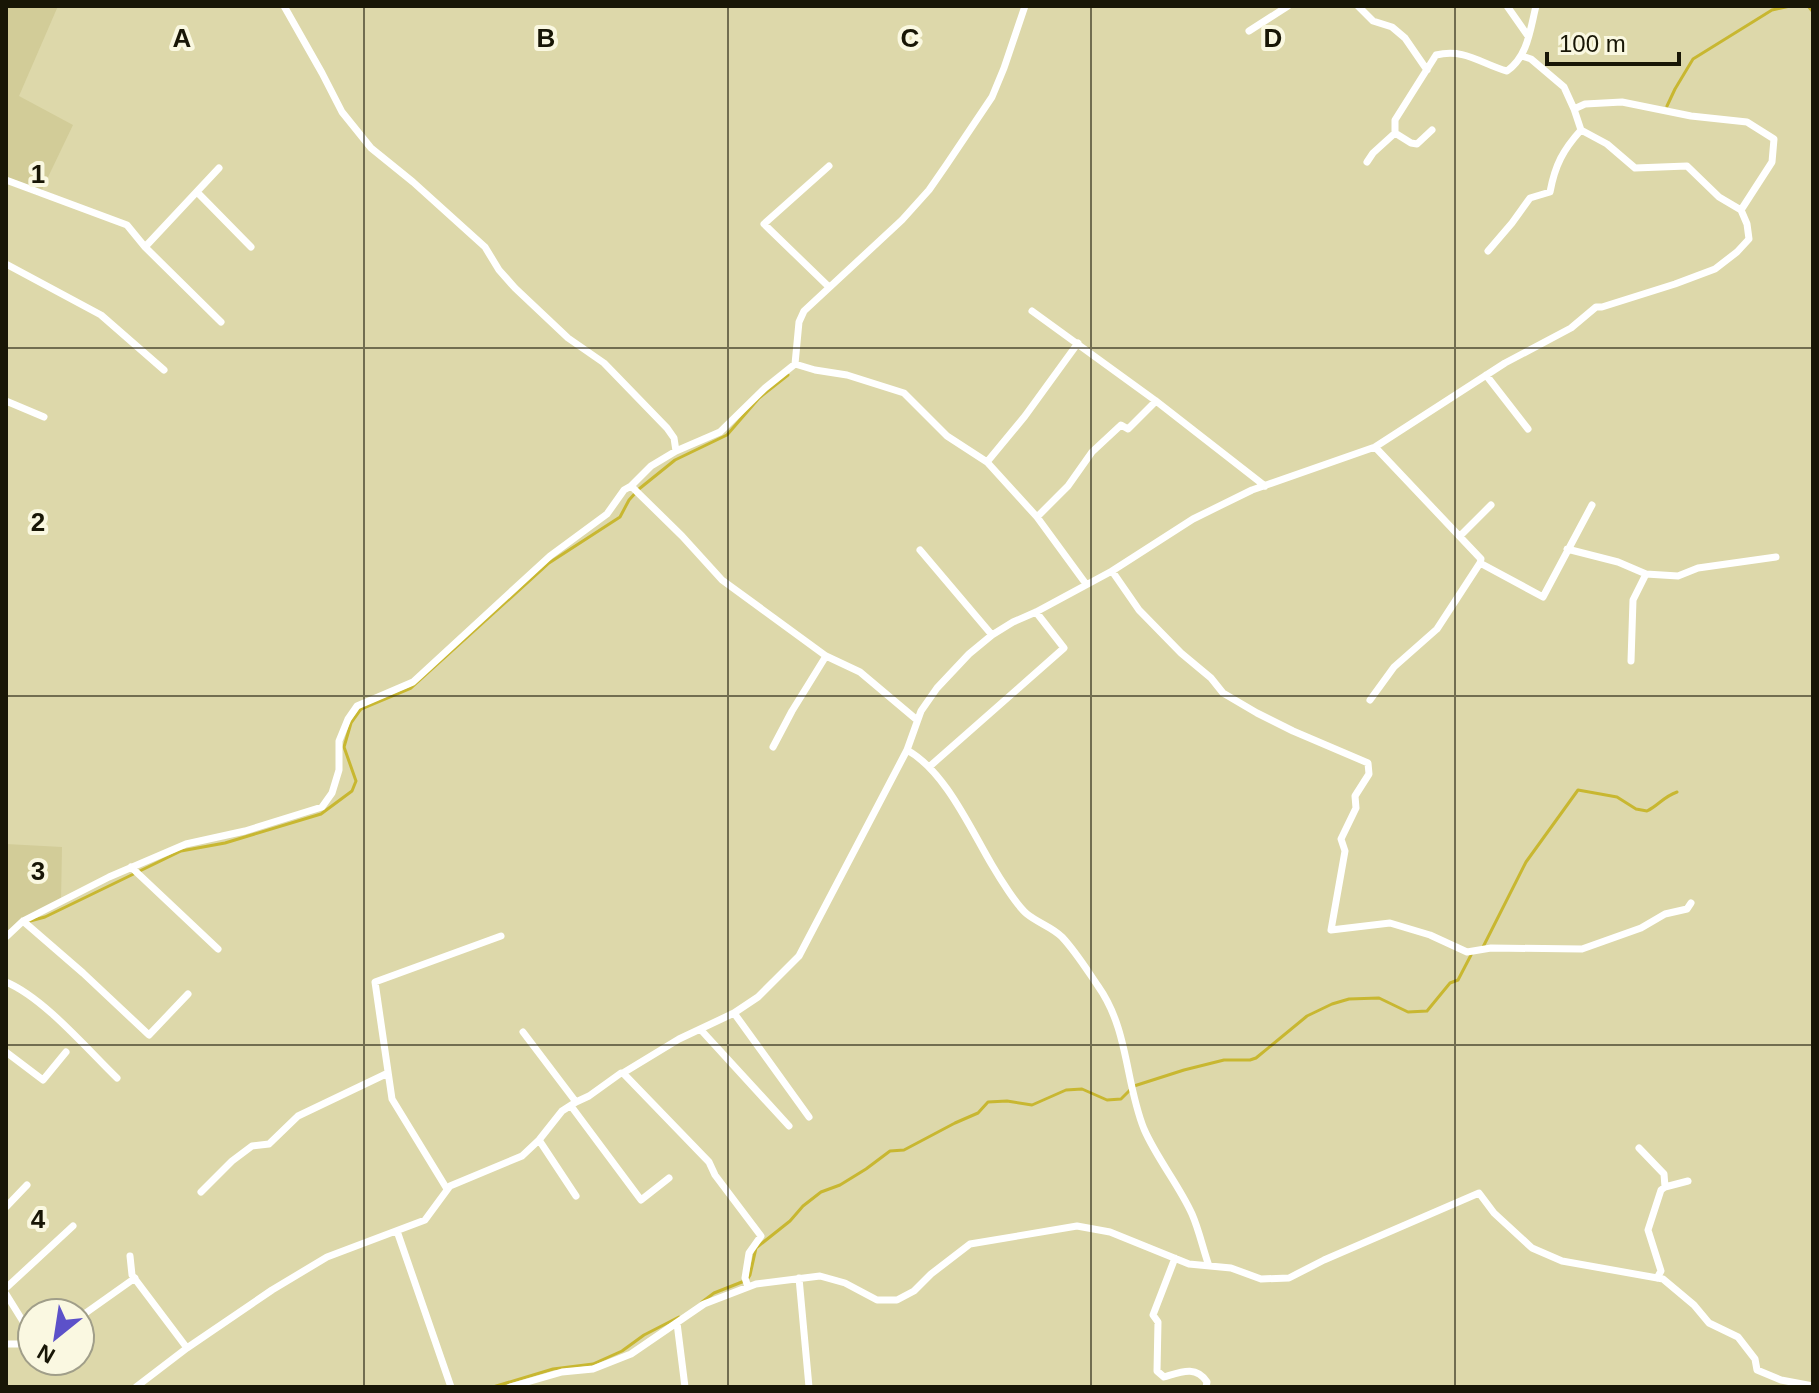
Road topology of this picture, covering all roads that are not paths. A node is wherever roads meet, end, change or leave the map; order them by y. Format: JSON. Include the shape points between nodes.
{"nodes":[{"id":1,"x":284,"y":6,"type":"edge"},
{"id":2,"x":1025,"y":6,"type":"edge"},
{"id":3,"x":1288,"y":6,"type":"edge"},
{"id":4,"x":1358,"y":6,"type":"edge"},
{"id":5,"x":1507,"y":6,"type":"edge"},
{"id":6,"x":1536,"y":6,"type":"edge"},
{"id":7,"x":1249,"y":31,"type":"dead end"},
{"id":8,"x":1528,"y":36,"type":"junction"},
{"id":9,"x":1522,"y":56,"type":"junction"},
{"id":10,"x":1427,"y":70,"type":"junction"},
{"id":11,"x":1574,"y":109,"type":"junction"},
{"id":12,"x":1432,"y":130,"type":"dead end"},
{"id":13,"x":1581,"y":130,"type":"junction"},
{"id":14,"x":1395,"y":133,"type":"junction"},
{"id":15,"x":1367,"y":162,"type":"dead end"},
{"id":16,"x":829,"y":166,"type":"dead end"},
{"id":17,"x":219,"y":168,"type":"dead end"},
{"id":18,"x":6,"y":180,"type":"edge"},
{"id":19,"x":197,"y":192,"type":"junction"},
{"id":20,"x":1741,"y":210,"type":"junction"},
{"id":21,"x":145,"y":247,"type":"junction"},
{"id":22,"x":251,"y":247,"type":"dead end"},
{"id":23,"x":1488,"y":251,"type":"dead end"},
{"id":24,"x":6,"y":264,"type":"edge"},
{"id":25,"x":828,"y":286,"type":"junction"},
{"id":26,"x":1032,"y":311,"type":"dead end"},
{"id":27,"x":221,"y":322,"type":"dead end"},
{"id":28,"x":1078,"y":343,"type":"junction"},
{"id":29,"x":795,"y":364,"type":"junction"},
{"id":30,"x":164,"y":370,"type":"dead end"},
{"id":31,"x":1486,"y":375,"type":"junction"},
{"id":32,"x":6,"y":401,"type":"edge"},
{"id":33,"x":1156,"y":401,"type":"junction"},
{"id":34,"x":44,"y":417,"type":"dead end"},
{"id":35,"x":1528,"y":429,"type":"dead end"},
{"id":36,"x":1375,"y":447,"type":"junction"},
{"id":37,"x":676,"y":451,"type":"junction"},
{"id":38,"x":987,"y":462,"type":"junction"},
{"id":39,"x":631,"y":486,"type":"junction"},
{"id":40,"x":1265,"y":486,"type":"junction"},
{"id":41,"x":1491,"y":505,"type":"dead end"},
{"id":42,"x":1592,"y":505,"type":"dead end"},
{"id":43,"x":1037,"y":517,"type":"junction"},
{"id":44,"x":1460,"y":536,"type":"junction"},
{"id":45,"x":1567,"y":549,"type":"junction"},
{"id":46,"x":920,"y":550,"type":"dead end"},
{"id":47,"x":1776,"y":557,"type":"dead end"},
{"id":48,"x":1480,"y":563,"type":"junction"},
{"id":49,"x":1112,"y":571,"type":"junction"},
{"id":50,"x":1646,"y":574,"type":"junction"},
{"id":51,"x":1086,"y":584,"type":"junction"},
{"id":52,"x":1036,"y":612,"type":"junction"},
{"id":53,"x":992,"y":635,"type":"junction"},
{"id":54,"x":826,"y":656,"type":"junction"},
{"id":55,"x":1631,"y":661,"type":"dead end"},
{"id":56,"x":1370,"y":700,"type":"dead end"},
{"id":57,"x":917,"y":720,"type":"junction"},
{"id":58,"x":773,"y":747,"type":"dead end"},
{"id":59,"x":907,"y":750,"type":"junction"},
{"id":60,"x":929,"y":767,"type":"junction"},
{"id":61,"x":131,"y":867,"type":"junction"},
{"id":62,"x":1691,"y":903,"type":"dead end"},
{"id":63,"x":23,"y":921,"type":"junction"},
{"id":64,"x":501,"y":936,"type":"dead end"},
{"id":65,"x":6,"y":937,"type":"edge"},
{"id":66,"x":218,"y":949,"type":"dead end"},
{"id":67,"x":6,"y":982,"type":"edge"},
{"id":68,"x":188,"y":994,"type":"dead end"},
{"id":69,"x":734,"y":1013,"type":"junction"},
{"id":70,"x":701,"y":1030,"type":"junction"},
{"id":71,"x":523,"y":1032,"type":"dead end"},
{"id":72,"x":6,"y":1052,"type":"edge"},
{"id":73,"x":66,"y":1052,"type":"dead end"},
{"id":74,"x":388,"y":1073,"type":"junction"},
{"id":75,"x":623,"y":1073,"type":"junction"},
{"id":76,"x":117,"y":1078,"type":"dead end"},
{"id":77,"x":573,"y":1104,"type":"junction"},
{"id":78,"x":809,"y":1117,"type":"dead end"},
{"id":79,"x":789,"y":1126,"type":"dead end"},
{"id":80,"x":539,"y":1140,"type":"junction"},
{"id":81,"x":1639,"y":1148,"type":"dead end"},
{"id":82,"x":669,"y":1178,"type":"dead end"},
{"id":83,"x":1688,"y":1181,"type":"dead end"},
{"id":84,"x":27,"y":1185,"type":"dead end"},
{"id":85,"x":1665,"y":1187,"type":"junction"},
{"id":86,"x":447,"y":1189,"type":"junction"},
{"id":87,"x":201,"y":1192,"type":"dead end"},
{"id":88,"x":576,"y":1196,"type":"dead end"},
{"id":89,"x":6,"y":1207,"type":"edge"},
{"id":90,"x":73,"y":1226,"type":"dead end"},
{"id":91,"x":397,"y":1231,"type":"junction"},
{"id":92,"x":130,"y":1256,"type":"dead end"},
{"id":93,"x":1175,"y":1258,"type":"junction"},
{"id":94,"x":1209,"y":1266,"type":"junction"},
{"id":95,"x":135,"y":1278,"type":"junction"},
{"id":96,"x":799,"y":1278,"type":"junction"},
{"id":97,"x":1657,"y":1278,"type":"junction"},
{"id":98,"x":748,"y":1287,"type":"junction"},
{"id":99,"x":6,"y":1291,"type":"edge"},
{"id":100,"x":96,"y":1306,"type":"edge"},
{"id":101,"x":677,"y":1323,"type":"junction"},
{"id":102,"x":187,"y":1348,"type":"junction"},
{"id":103,"x":1813,"y":1386,"type":"edge"},
{"id":104,"x":136,"y":1387,"type":"edge"},
{"id":105,"x":451,"y":1387,"type":"edge"},
{"id":106,"x":510,"y":1387,"type":"edge"},
{"id":107,"x":685,"y":1387,"type":"edge"},
{"id":108,"x":809,"y":1387,"type":"edge"},
{"id":109,"x":1206,"y":1387,"type":"edge"}],
"edges":[{"from":1,"to":37,"type":"street","via":[[342,112],[371,148],[485,247],[499,270],[568,338],[604,363],[667,428]]},
{"from":2,"to":25,"type":"street","via":[[992,97],[929,190]]},
{"from":3,"to":7,"type":"street"},
{"from":4,"to":10,"type":"street","via":[[1405,38]]},
{"from":5,"to":8,"type":"street"},
{"from":6,"to":8,"type":"street"},
{"from":8,"to":9,"type":"street"},
{"from":9,"to":10,"type":"street","via":[[1507,71],[1448,52],[1436,55]]},
{"from":9,"to":11,"type":"street","via":[[1564,87]]},
{"from":10,"to":14,"type":"street","via":[[1395,120]]},
{"from":11,"to":13,"type":"street"},
{"from":11,"to":20,"type":"street","via":[[1622,102],[1747,122],[1774,139],[1772,162]]},
{"from":12,"to":14,"type":"street","via":[[1417,144]]},
{"from":13,"to":20,"type":"street","via":[[1635,168],[1687,166]]},
{"from":13,"to":23,"type":"street","via":[[1564,149],[1550,192],[1530,198]]},
{"from":14,"to":15,"type":"street"},
{"from":16,"to":25,"type":"street","via":[[764,224]]},
{"from":17,"to":19,"type":"street"},
{"from":18,"to":21,"type":"street","via":[[127,225]]},
{"from":19,"to":21,"type":"street"},
{"from":19,"to":22,"type":"street"},
{"from":20,"to":31,"type":"street","via":[[1749,239],[1715,269],[1596,307],[1571,328]]},
{"from":21,"to":27,"type":"street"},
{"from":24,"to":30,"type":"street","via":[[101,315]]},
{"from":25,"to":29,"type":"street","via":[[799,322]]},
{"from":26,"to":28,"type":"street"},
{"from":28,"to":33,"type":"street"},
{"from":28,"to":38,"type":"street"},
{"from":29,"to":37,"type":"street","via":[[720,432]]},
{"from":29,"to":38,"type":"street","via":[[904,393],[947,436]]},
{"from":31,"to":35,"type":"street"},
{"from":31,"to":36,"type":"street"},
{"from":32,"to":34,"type":"street"},
{"from":33,"to":40,"type":"street"},
{"from":33,"to":43,"type":"street","via":[[1128,429],[1121,425],[1092,452]]},
{"from":36,"to":40,"type":"street"},
{"from":36,"to":44,"type":"street"},
{"from":37,"to":39,"type":"street"},
{"from":38,"to":43,"type":"street"},
{"from":39,"to":54,"type":"street","via":[[722,580]]},
{"from":39,"to":61,"type":"street","via":[[607,514],[550,556],[413,682],[357,706],[339,741],[339,770],[322,807],[186,844]]},
{"from":40,"to":49,"type":"street","via":[[1193,519]]},
{"from":41,"to":44,"type":"street"},
{"from":42,"to":45,"type":"street"},
{"from":43,"to":51,"type":"street"},
{"from":44,"to":48,"type":"street"},
{"from":45,"to":48,"type":"street","via":[[1543,597]]},
{"from":45,"to":50,"type":"street"},
{"from":46,"to":53,"type":"street"},
{"from":47,"to":50,"type":"street","via":[[1698,568],[1678,576]]},
{"from":48,"to":56,"type":"street","via":[[1437,629],[1394,667]]},
{"from":49,"to":51,"type":"street"},
{"from":49,"to":62,"type":"street","via":[[1139,610],[1223,693],[1368,763],[1369,774],[1355,796],[1356,808],[1341,839],[1345,851],[1331,930],[1390,923],[1467,952],[1582,949]]},
{"from":50,"to":55,"type":"street","via":[[1633,600]]},
{"from":51,"to":52,"type":"street"},
{"from":52,"to":53,"type":"street"},
{"from":52,"to":60,"type":"street","via":[[1064,648]]},
{"from":53,"to":57,"type":"street","via":[[937,688]]},
{"from":54,"to":57,"type":"street","via":[[860,672]]},
{"from":54,"to":58,"type":"street"},
{"from":57,"to":59,"type":"street"},
{"from":59,"to":60,"type":"street"},
{"from":59,"to":69,"type":"street","via":[[799,956]]},
{"from":60,"to":94,"type":"street","via":[[1027,914],[1061,935],[1100,988],[1118,1023],[1144,1129],[1192,1214]]},
{"from":61,"to":63,"type":"street"},
{"from":61,"to":66,"type":"street"},
{"from":63,"to":65,"type":"street"},
{"from":63,"to":68,"type":"street","via":[[149,1035]]},
{"from":64,"to":74,"type":"street","via":[[375,982]]},
{"from":67,"to":76,"type":"street","via":[[41,1004]]},
{"from":69,"to":70,"type":"street"},
{"from":69,"to":78,"type":"street"},
{"from":70,"to":75,"type":"street"},
{"from":70,"to":79,"type":"street"},
{"from":71,"to":77,"type":"street"},
{"from":72,"to":73,"type":"street","via":[[43,1080]]},
{"from":74,"to":86,"type":"street","via":[[392,1099]]},
{"from":74,"to":87,"type":"street","via":[[298,1116],[269,1144],[252,1146],[232,1161]]},
{"from":75,"to":77,"type":"street"},
{"from":75,"to":98,"type":"street","via":[[709,1162],[761,1236],[749,1253]]},
{"from":77,"to":80,"type":"street"},
{"from":77,"to":82,"type":"street","via":[[641,1200]]},
{"from":80,"to":86,"type":"street","via":[[522,1156]]},
{"from":80,"to":88,"type":"street"},
{"from":81,"to":85,"type":"street","via":[[1664,1174]]},
{"from":83,"to":85,"type":"street"},
{"from":84,"to":89,"type":"street"},
{"from":85,"to":97,"type":"street","via":[[1648,1230],[1661,1271]]},
{"from":86,"to":91,"type":"street","via":[[425,1220]]},
{"from":90,"to":99,"type":"street"},
{"from":91,"to":102,"type":"street","via":[[327,1257]]},
{"from":91,"to":105,"type":"street"},
{"from":92,"to":95,"type":"street"},
{"from":93,"to":94,"type":"street"},
{"from":93,"to":96,"type":"street","via":[[1110,1232],[1077,1226],[970,1244],[897,1300],[877,1300],[820,1276]]},
{"from":93,"to":109,"type":"street","via":[[1153,1315],[1158,1322],[1157,1371],[1164,1377],[1189,1370],[1202,1374]]},
{"from":94,"to":97,"type":"street","via":[[1261,1279],[1289,1278],[1479,1193],[1532,1248],[1562,1261]]},
{"from":95,"to":100,"type":"street"},
{"from":95,"to":102,"type":"street"},
{"from":96,"to":98,"type":"street"},
{"from":96,"to":108,"type":"street"},
{"from":97,"to":103,"type":"street","via":[[1709,1323],[1738,1337],[1757,1370]]},
{"from":98,"to":101,"type":"street","via":[[704,1304]]},
{"from":101,"to":106,"type":"street","via":[[631,1354],[593,1369]]},
{"from":101,"to":107,"type":"street"},
{"from":102,"to":104,"type":"street"}]}
